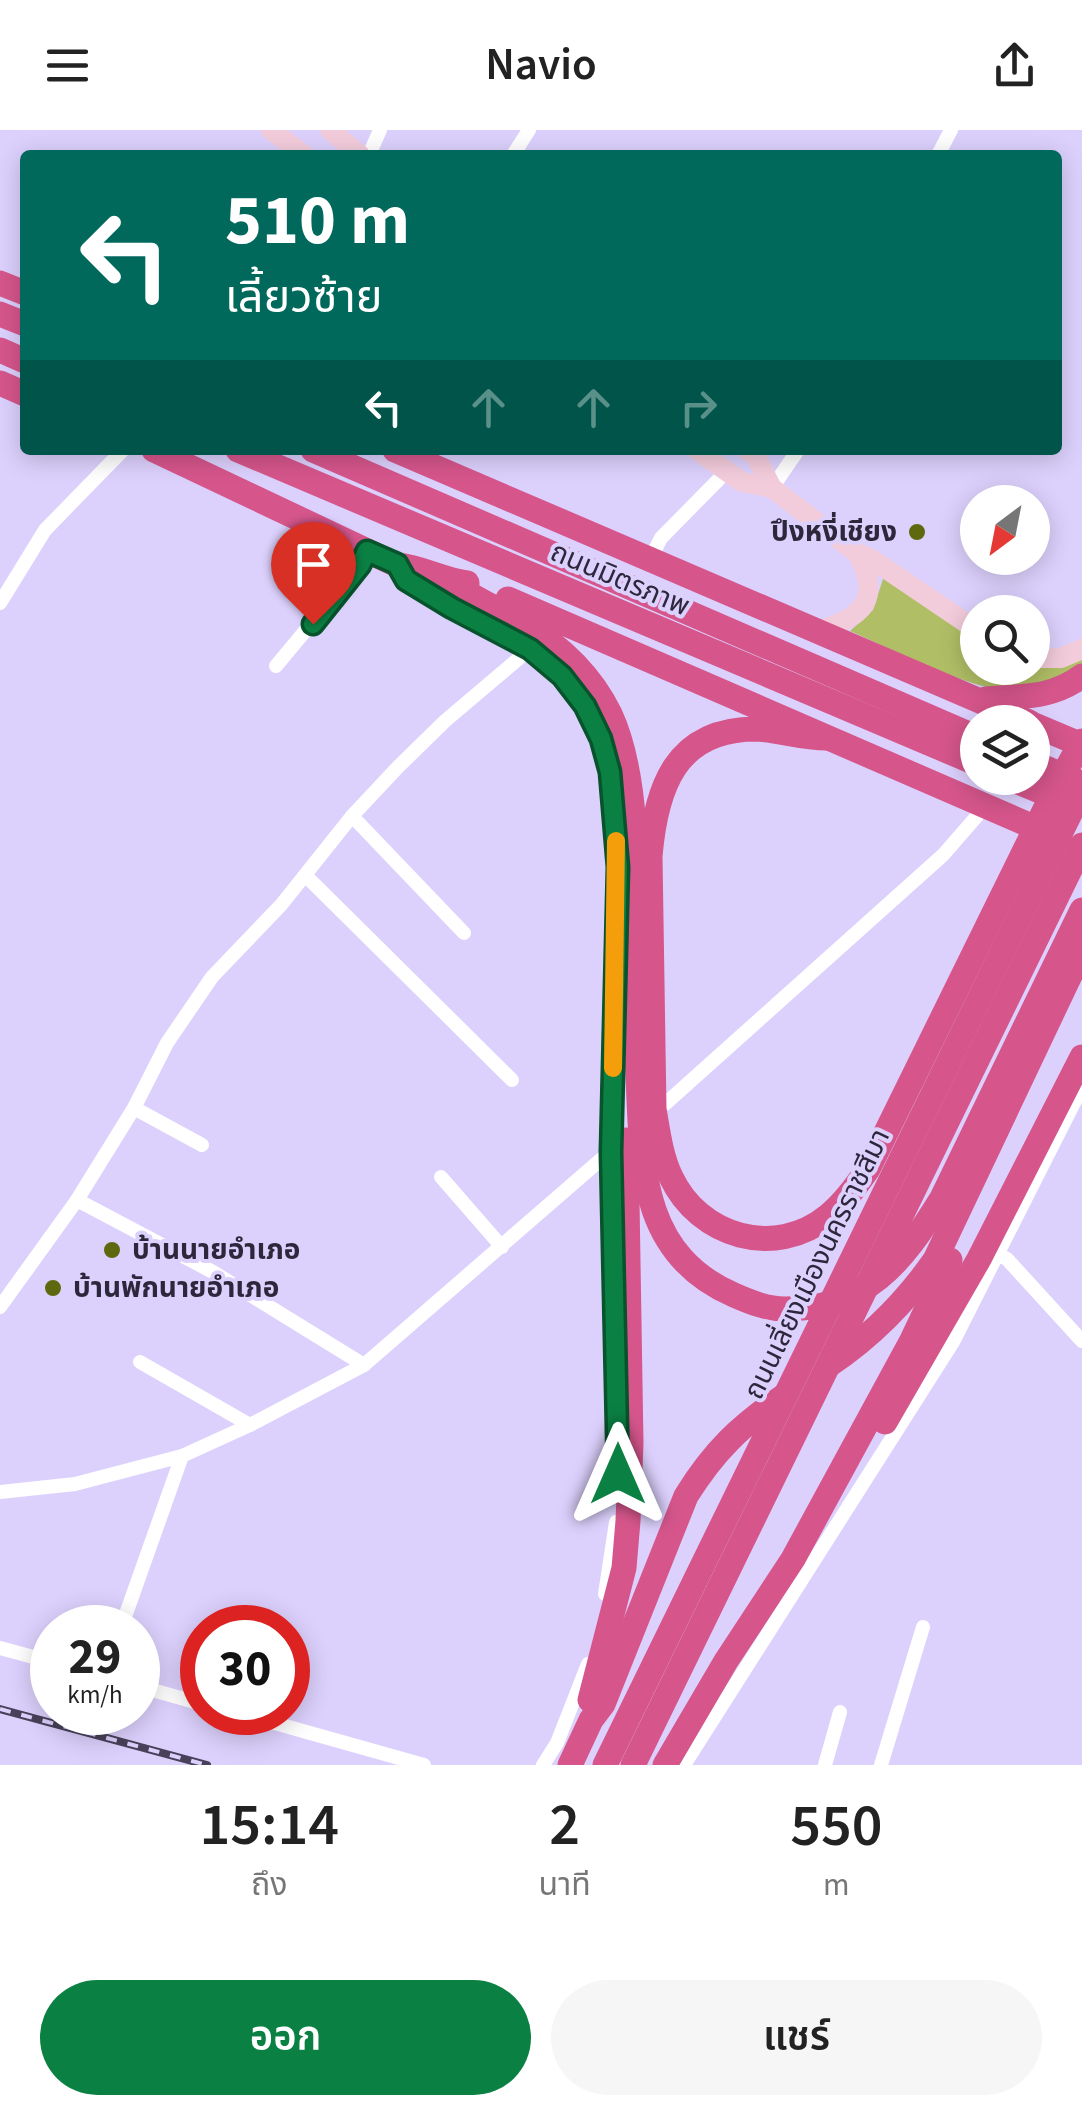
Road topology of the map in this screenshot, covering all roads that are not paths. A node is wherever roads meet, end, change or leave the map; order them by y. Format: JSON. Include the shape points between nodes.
{"nodes":[{"id":1,"x":271,"y":130,"type":"edge"},
{"id":2,"x":330,"y":130,"type":"edge"},
{"id":3,"x":297,"y":150,"type":"edge"},
{"id":4,"x":354,"y":150,"type":"edge"},
{"id":5,"x":118,"y":455,"type":"edge"},
{"id":6,"x":165,"y":455,"type":"edge"},
{"id":7,"x":250,"y":455,"type":"edge"},
{"id":8,"x":325,"y":455,"type":"edge"},
{"id":9,"x":407,"y":455,"type":"edge"},
{"id":10,"x":703,"y":455,"type":"edge"},
{"id":11,"x":753,"y":455,"type":"edge"},
{"id":12,"x":795,"y":455,"type":"edge"},
{"id":13,"x":726,"y":472,"type":"junction"},
{"id":14,"x":772,"y":488,"type":"junction"},
{"id":15,"x":367,"y":551,"type":"junction"},
{"id":16,"x":856,"y":553,"type":"junction"},
{"id":17,"x":651,"y":558,"type":"junction"},
{"id":18,"x":397,"y":564,"type":"junction"},
{"id":19,"x":450,"y":581,"type":"junction"},
{"id":20,"x":0,"y":602,"type":"edge"},
{"id":21,"x":960,"y":619,"type":"edge"},
{"id":22,"x":819,"y":632,"type":"junction"},
{"id":23,"x":530,"y":649,"type":"junction"},
{"id":24,"x":1082,"y":649,"type":"edge"},
{"id":25,"x":1050,"y":658,"type":"edge"},
{"id":26,"x":738,"y":662,"type":"junction"},
{"id":27,"x":276,"y":666,"type":"dead end"},
{"id":28,"x":1082,"y":676,"type":"edge"},
{"id":29,"x":976,"y":700,"type":"junction"},
{"id":30,"x":988,"y":705,"type":"edge"},
{"id":31,"x":782,"y":719,"type":"junction"},
{"id":32,"x":960,"y":730,"type":"edge"},
{"id":33,"x":1050,"y":730,"type":"edge"},
{"id":34,"x":826,"y":738,"type":"junction"},
{"id":35,"x":1082,"y":743,"type":"edge"},
{"id":36,"x":960,"y":756,"type":"edge"},
{"id":37,"x":1050,"y":771,"type":"edge"},
{"id":38,"x":1082,"y":786,"type":"edge"},
{"id":39,"x":1049,"y":795,"type":"edge"},
{"id":40,"x":982,"y":805,"type":"junction"},
{"id":41,"x":1082,"y":809,"type":"edge"},
{"id":42,"x":352,"y":816,"type":"junction"},
{"id":43,"x":1082,"y":846,"type":"edge"},
{"id":44,"x":306,"y":876,"type":"junction"},
{"id":45,"x":1082,"y":910,"type":"edge"},
{"id":46,"x":464,"y":933,"type":"dead end"},
{"id":47,"x":1073,"y":966,"type":"edge"},
{"id":48,"x":634,"y":1042,"type":"junction"},
{"id":49,"x":1082,"y":1056,"type":"edge"},
{"id":50,"x":512,"y":1080,"type":"dead end"},
{"id":51,"x":1082,"y":1087,"type":"edge"},
{"id":52,"x":667,"y":1105,"type":"dead end"},
{"id":53,"x":134,"y":1108,"type":"junction"},
{"id":54,"x":202,"y":1145,"type":"dead end"},
{"id":55,"x":614,"y":1150,"type":"junction"},
{"id":56,"x":441,"y":1177,"type":"dead end"},
{"id":57,"x":77,"y":1200,"type":"junction"},
{"id":58,"x":502,"y":1247,"type":"junction"},
{"id":59,"x":999,"y":1255,"type":"junction"},
{"id":60,"x":0,"y":1307,"type":"edge"},
{"id":61,"x":1082,"y":1342,"type":"edge"},
{"id":62,"x":140,"y":1362,"type":"dead end"},
{"id":63,"x":364,"y":1365,"type":"junction"},
{"id":64,"x":250,"y":1425,"type":"junction"},
{"id":65,"x":182,"y":1456,"type":"junction"},
{"id":66,"x":0,"y":1492,"type":"edge"},
{"id":67,"x":792,"y":1559,"type":"junction"},
{"id":68,"x":130,"y":1605,"type":"edge"},
{"id":69,"x":923,"y":1627,"type":"dead end"},
{"id":70,"x":621,"y":1629,"type":"junction"},
{"id":71,"x":0,"y":1648,"type":"edge"},
{"id":72,"x":30,"y":1656,"type":"edge"},
{"id":73,"x":840,"y":1712,"type":"dead end"},
{"id":74,"x":310,"y":1733,"type":"edge"},
{"id":75,"x":564,"y":1754,"type":"edge"},
{"id":76,"x":424,"y":1765,"type":"edge"},
{"id":77,"x":543,"y":1765,"type":"edge"},
{"id":78,"x":602,"y":1765,"type":"edge"},
{"id":79,"x":633,"y":1765,"type":"edge"},
{"id":80,"x":665,"y":1765,"type":"edge"},
{"id":81,"x":684,"y":1765,"type":"edge"},
{"id":82,"x":825,"y":1765,"type":"edge"},
{"id":83,"x":880,"y":1765,"type":"edge"}],
"edges":[{"from":1,"to":3,"type":"street"},
{"from":2,"to":4,"type":"street"},
{"from":5,"to":20,"type":"street","via":[[45,530]]},
{"from":6,"to":15,"type":"highway"},
{"from":7,"to":26,"type":"highway","name":"ถนนมิตรภาพ"},
{"from":8,"to":32,"type":"highway","name":"ถนนมิตรภาพ"},
{"from":9,"to":17,"type":"highway"},
{"from":10,"to":13,"type":"street"},
{"from":11,"to":14,"type":"street"},
{"from":12,"to":14,"type":"street"},
{"from":13,"to":14,"type":"street"},
{"from":13,"to":17,"type":"street","via":[[660,538]]},
{"from":14,"to":16,"type":"street"},
{"from":15,"to":18,"type":"highway"},
{"from":15,"to":27,"type":"street"},
{"from":16,"to":21,"type":"street"},
{"from":16,"to":22,"type":"street","via":[[868,572],[862,608],[850,622]]},
{"from":17,"to":22,"type":"highway"},
{"from":18,"to":19,"type":"highway"},
{"from":18,"to":23,"type":"street","via":[[406,580]]},
{"from":19,"to":31,"type":"highway","via":[[473,584]]},
{"from":19,"to":48,"type":"highway","via":[[559,648],[610,715],[623,752],[632,822]]},
{"from":22,"to":29,"type":"highway"},
{"from":23,"to":42,"type":"street"},
{"from":23,"to":55,"type":"street","via":[[585,706],[610,772],[618,867]]},
{"from":24,"to":25,"type":"street"},
{"from":26,"to":31,"type":"highway"},
{"from":26,"to":36,"type":"highway","name":"ถนนมิตรภาพ"},
{"from":28,"to":29,"type":"highway","via":[[1048,694]]},
{"from":29,"to":30,"type":"highway"},
{"from":31,"to":34,"type":"highway"},
{"from":33,"to":35,"type":"highway"},
{"from":34,"to":35,"type":"highway","via":[[730,730],[687,752],[659,796],[650,856],[654,1109],[670,1177],[713,1226],[759,1240],[783,1238],[826,1218],[868,1169]]},
{"from":34,"to":40,"type":"highway"},
{"from":37,"to":38,"type":"highway"},
{"from":38,"to":78,"type":"highway","name":"ถนนเลี่ยงเมืองนครราชสีมา"},
{"from":39,"to":41,"type":"highway"},
{"from":40,"to":43,"type":"highway"},
{"from":40,"to":52,"type":"street","via":[[943,855]]},
{"from":42,"to":44,"type":"street"},
{"from":42,"to":46,"type":"street"},
{"from":43,"to":79,"type":"highway","name":"ถนนเลี่ยงเมืองนครราชสีมา"},
{"from":44,"to":50,"type":"street"},
{"from":44,"to":53,"type":"street","via":[[212,977],[166,1043]]},
{"from":45,"to":47,"type":"highway"},
{"from":47,"to":48,"type":"highway","via":[[921,1233],[862,1291],[810,1309],[777,1308],[721,1290],[675,1249],[648,1190]]},
{"from":47,"to":67,"type":"highway","via":[[910,1342]]},
{"from":47,"to":70,"type":"highway","via":[[935,1260],[872,1336],[728,1438],[706,1464]]},
{"from":48,"to":70,"type":"highway","via":[[626,1056],[630,1476]]},
{"from":49,"to":67,"type":"highway","via":[[904,1392]]},
{"from":51,"to":59,"type":"street"},
{"from":53,"to":54,"type":"street"},
{"from":53,"to":57,"type":"street"},
{"from":55,"to":58,"type":"street"},
{"from":55,"to":75,"type":"street","via":[[616,1520],[593,1652]]},
{"from":56,"to":58,"type":"street"},
{"from":57,"to":60,"type":"street"},
{"from":57,"to":63,"type":"street","via":[[213,1272]]},
{"from":58,"to":63,"type":"street"},
{"from":59,"to":61,"type":"street"},
{"from":59,"to":81,"type":"street","via":[[918,1402]]},
{"from":62,"to":64,"type":"street"},
{"from":63,"to":64,"type":"street"},
{"from":64,"to":65,"type":"street"},
{"from":65,"to":66,"type":"street","via":[[75,1484]]},
{"from":65,"to":68,"type":"street"},
{"from":67,"to":80,"type":"highway"},
{"from":69,"to":83,"type":"street"},
{"from":70,"to":75,"type":"highway","via":[[590,1698],[591,1720]]},
{"from":71,"to":72,"type":"street"},
{"from":73,"to":82,"type":"street"},
{"from":74,"to":76,"type":"street"},
{"from":75,"to":77,"type":"street"},
{"from":75,"to":78,"type":"street"}]}
